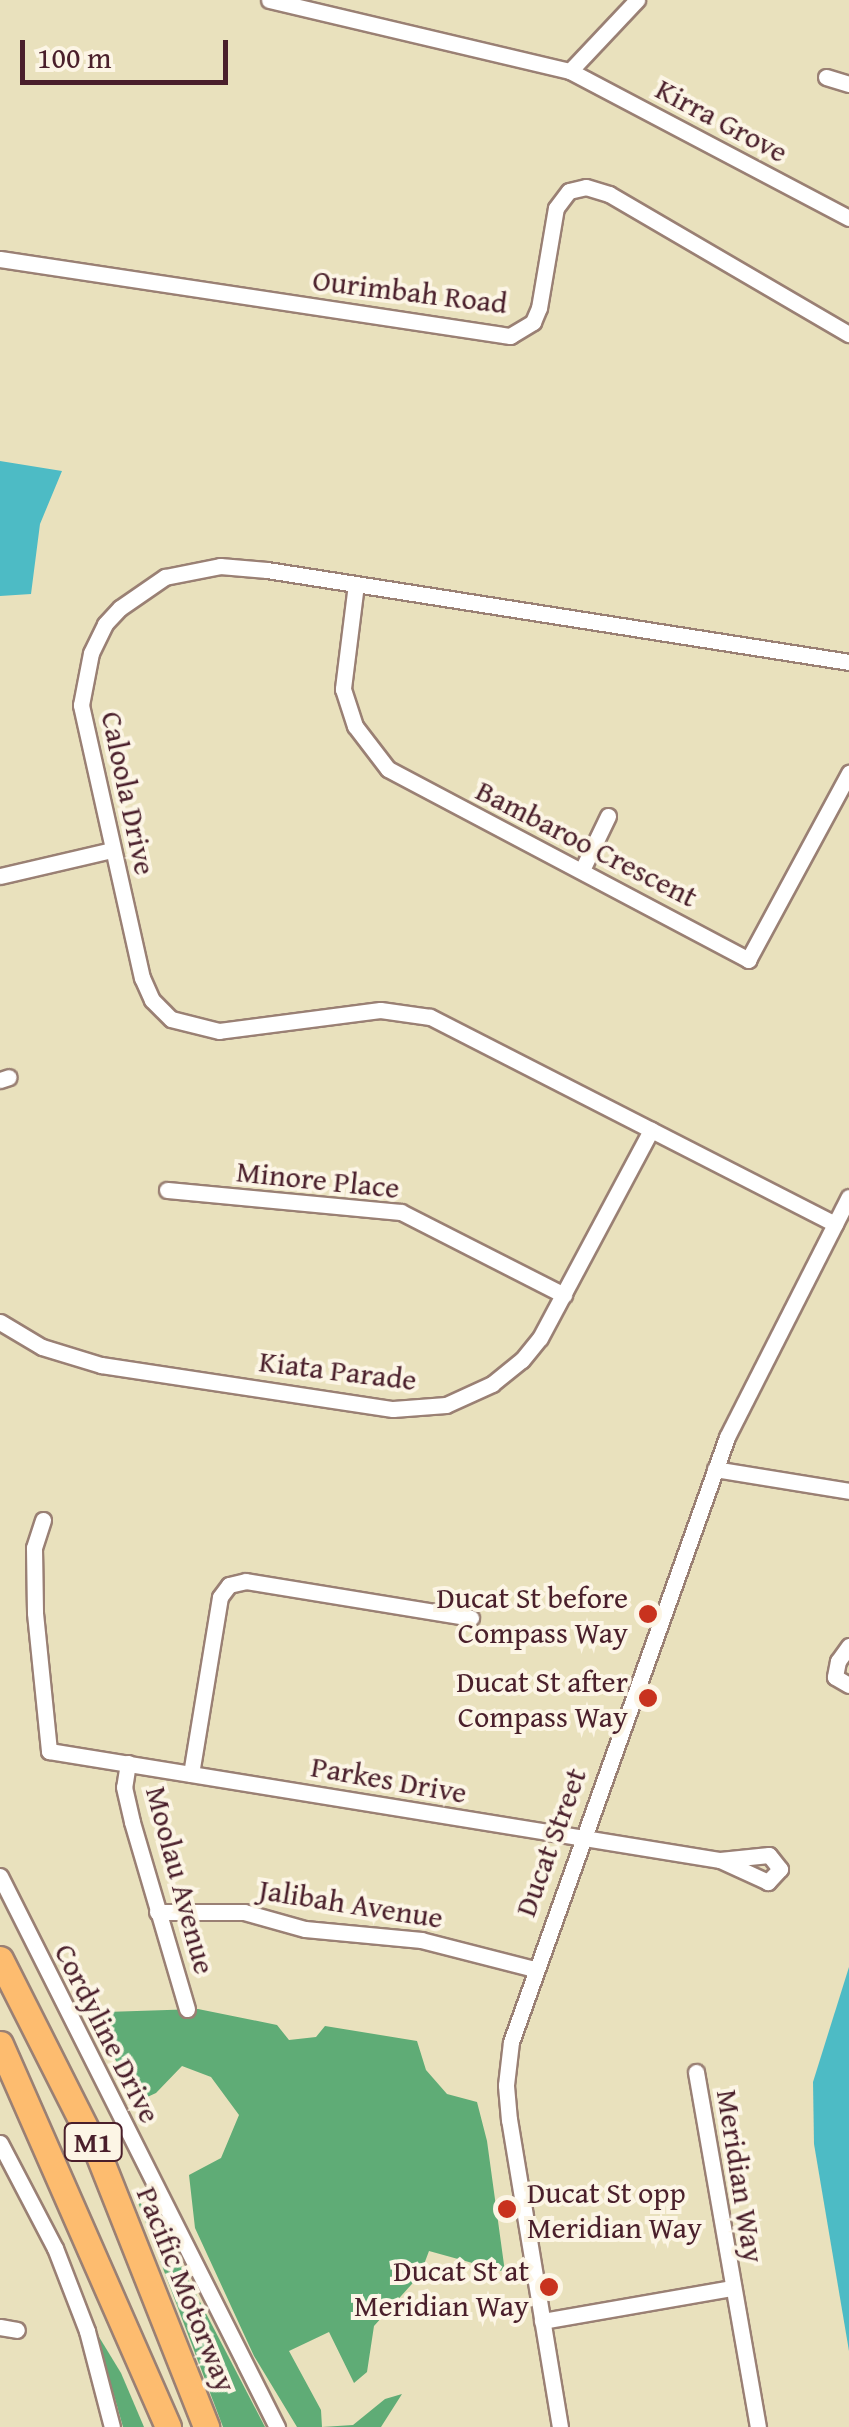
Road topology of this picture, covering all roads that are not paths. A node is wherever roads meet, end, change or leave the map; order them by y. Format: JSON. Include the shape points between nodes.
{"nodes":[{"id":1,"x":269,"y":0,"type":"edge"},
{"id":2,"x":637,"y":0,"type":"edge"},
{"id":3,"x":570,"y":71,"type":"junction"},
{"id":4,"x":826,"y":78,"type":"dead end"},
{"id":5,"x":849,"y":84,"type":"edge"},
{"id":6,"x":849,"y":218,"type":"edge"},
{"id":7,"x":0,"y":259,"type":"edge"},
{"id":8,"x":849,"y":334,"type":"edge"},
{"id":9,"x":356,"y":584,"type":"junction"},
{"id":10,"x":849,"y":662,"type":"edge"},
{"id":11,"x":849,"y":773,"type":"edge"},
{"id":12,"x":608,"y":816,"type":"dead end"},
{"id":13,"x":112,"y":850,"type":"junction"},
{"id":14,"x":582,"y":870,"type":"junction"},
{"id":15,"x":0,"y":876,"type":"edge"},
{"id":16,"x":652,"y":1130,"type":"junction"},
{"id":17,"x":166,"y":1190,"type":"dead end"},
{"id":18,"x":849,"y":1196,"type":"edge"},
{"id":19,"x":835,"y":1224,"type":"junction"},
{"id":20,"x":564,"y":1295,"type":"junction"},
{"id":21,"x":0,"y":1322,"type":"edge"},
{"id":22,"x":715,"y":1469,"type":"junction"},
{"id":23,"x":849,"y":1491,"type":"edge"},
{"id":24,"x":43,"y":1520,"type":"dead end"},
{"id":25,"x":471,"y":1618,"type":"dead end"},
{"id":26,"x":849,"y":1646,"type":"edge"},
{"id":27,"x":849,"y":1685,"type":"edge"},
{"id":28,"x":128,"y":1764,"type":"junction"},
{"id":29,"x":191,"y":1774,"type":"junction"},
{"id":30,"x":580,"y":1839,"type":"junction"},
{"id":31,"x":720,"y":1860,"type":"dead end"},
{"id":32,"x":0,"y":1876,"type":"edge"},
{"id":33,"x":157,"y":1912,"type":"junction"},
{"id":34,"x":0,"y":1959,"type":"edge"},
{"id":35,"x":534,"y":1969,"type":"junction"},
{"id":36,"x":188,"y":2009,"type":"dead end"},
{"id":37,"x":0,"y":2044,"type":"edge"},
{"id":38,"x":696,"y":2072,"type":"dead end"},
{"id":39,"x":0,"y":2143,"type":"edge"},
{"id":40,"x":732,"y":2288,"type":"junction"},
{"id":41,"x":542,"y":2321,"type":"junction"},
{"id":42,"x":112,"y":2427,"type":"edge"},
{"id":43,"x":168,"y":2427,"type":"edge"},
{"id":44,"x":206,"y":2427,"type":"edge"},
{"id":45,"x":277,"y":2427,"type":"edge"},
{"id":46,"x":560,"y":2427,"type":"edge"},
{"id":47,"x":758,"y":2427,"type":"edge"}],
"edges":[{"from":1,"to":3,"type":"street","name":"Kirra Grove"},
{"from":2,"to":3,"type":"street"},
{"from":3,"to":6,"type":"street","name":"Kirra Grove"},
{"from":4,"to":5,"type":"street"},
{"from":7,"to":8,"type":"street","name":"Ourimbah Road","via":[[510,336],[533,322],[539,308],[556,208],[569,191],[586,186]]},
{"from":9,"to":10,"type":"street","name":"Caloola Drive"},
{"from":9,"to":13,"type":"street","name":"Caloola Drive","via":[[206,567],[165,577],[120,608],[97,638],[81,705]]},
{"from":9,"to":14,"type":"street","name":"Bambaroo Crescent","via":[[342,672],[348,708],[364,742],[401,776]]},
{"from":11,"to":14,"type":"street","name":"Bambaroo Crescent","via":[[748,960]]},
{"from":12,"to":14,"type":"street"},
{"from":13,"to":15,"type":"street"},
{"from":13,"to":16,"type":"street","name":"Caloola Drive","via":[[142,978],[171,1019],[219,1031],[368,1011],[430,1017]]},
{"from":16,"to":19,"type":"street","name":"Caloola Drive"},
{"from":16,"to":20,"type":"street","name":"Kiata Parade"},
{"from":17,"to":20,"type":"street","name":"Minore Place","via":[[401,1212]]},
{"from":18,"to":19,"type":"street","name":"Ducat Street"},
{"from":19,"to":22,"type":"street","name":"Ducat Street"},
{"from":20,"to":21,"type":"street","name":"Kiata Parade","via":[[540,1338],[507,1373],[464,1399],[413,1410],[73,1359]]},
{"from":22,"to":23,"type":"street"},
{"from":22,"to":30,"type":"street","name":"Ducat Street"},
{"from":24,"to":28,"type":"street","name":"Parkes Drive","via":[[34,1548],[35,1614],[49,1750]]},
{"from":25,"to":29,"type":"street","via":[[246,1582],[230,1585],[220,1598]]},
{"from":26,"to":27,"type":"street","via":[[835,1677]]},
{"from":28,"to":29,"type":"street","name":"Parkes Drive"},
{"from":28,"to":33,"type":"street","name":"Moolau Avenue","via":[[124,1787]]},
{"from":29,"to":30,"type":"street","name":"Parkes Drive"},
{"from":30,"to":31,"type":"street","name":"Parkes Drive"},
{"from":30,"to":35,"type":"street","name":"Ducat Street"},
{"from":32,"to":45,"type":"street","name":"Cordyline Drive"},
{"from":33,"to":35,"type":"street","name":"Jalibah Avenue","via":[[244,1912],[306,1929],[421,1940]]},
{"from":33,"to":36,"type":"street","name":"Moolau Avenue"},
{"from":34,"to":44,"type":"highway","name":"Pacific Motorway","number":"M1","via":[[97,2151]]},
{"from":35,"to":41,"type":"street","name":"Ducat Street","via":[[511,2042],[506,2085]]},
{"from":37,"to":43,"type":"highway","number":"M1"},
{"from":38,"to":40,"type":"street","name":"Meridian Way"},
{"from":39,"to":42,"type":"street","via":[[55,2248],[87,2331]]},
{"from":40,"to":41,"type":"street","name":"Meridian Way"},
{"from":40,"to":47,"type":"street","name":"Meridian Way"},
{"from":41,"to":46,"type":"street","name":"Ducat Street"}]}
